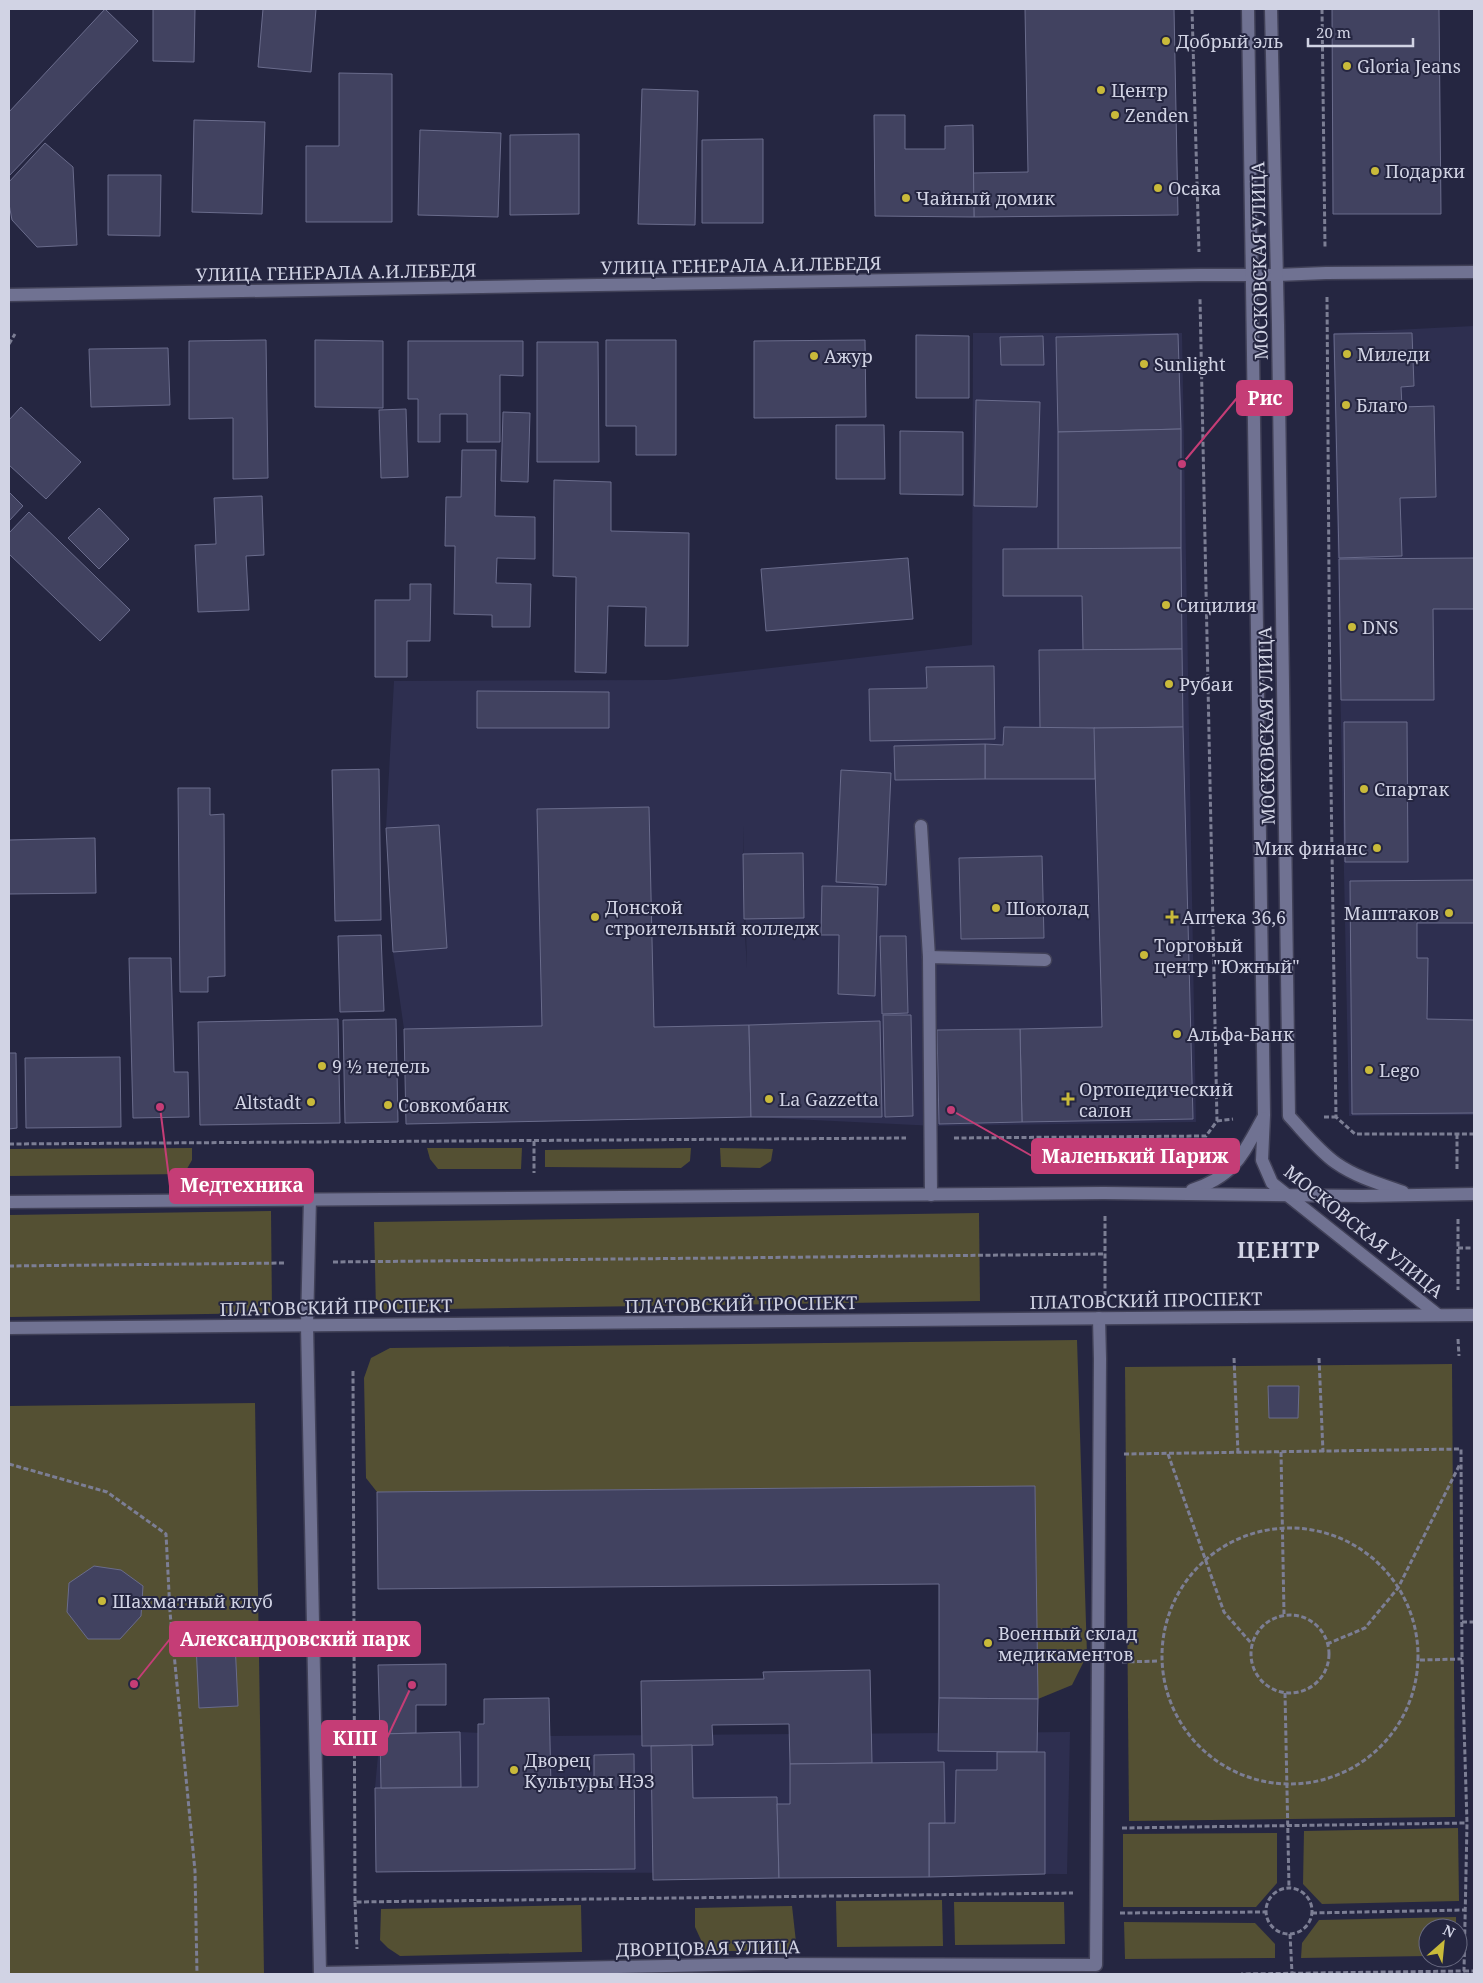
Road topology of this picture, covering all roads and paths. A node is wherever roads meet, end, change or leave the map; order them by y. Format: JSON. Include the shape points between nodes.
{"nodes":[{"id":1,"x":1192,"y":9,"type":"edge"},
{"id":2,"x":1248,"y":9,"type":"edge"},
{"id":3,"x":1271,"y":9,"type":"edge"},
{"id":4,"x":1322,"y":9,"type":"edge"},
{"id":5,"x":1474,"y":272,"type":"edge"},
{"id":6,"x":1326,"y":273,"type":"junction"},
{"id":7,"x":1252,"y":274,"type":"junction"},
{"id":8,"x":1200,"y":275,"type":"junction"},
{"id":9,"x":1277,"y":275,"type":"junction"},
{"id":10,"x":9,"y":295,"type":"edge"},
{"id":11,"x":15,"y":334,"type":"dead end"},
{"id":12,"x":9,"y":344,"type":"edge"},
{"id":13,"x":921,"y":826,"type":"dead end"},
{"id":14,"x":929,"y":957,"type":"junction"},
{"id":15,"x":1045,"y":960,"type":"dead end"},
{"id":16,"x":1264,"y":1116,"type":"junction"},
{"id":17,"x":1457,"y":1134,"type":"junction"},
{"id":18,"x":1474,"y":1134,"type":"edge"},
{"id":19,"x":931,"y":1138,"type":"junction"},
{"id":20,"x":534,"y":1141,"type":"junction"},
{"id":21,"x":9,"y":1144,"type":"edge"},
{"id":22,"x":1185,"y":1193,"type":"junction"},
{"id":23,"x":1474,"y":1194,"type":"edge"},
{"id":24,"x":931,"y":1195,"type":"junction"},
{"id":25,"x":1288,"y":1195,"type":"junction"},
{"id":26,"x":1409,"y":1195,"type":"junction"},
{"id":27,"x":1458,"y":1195,"type":"junction"},
{"id":28,"x":534,"y":1197,"type":"junction"},
{"id":29,"x":310,"y":1198,"type":"junction"},
{"id":30,"x":9,"y":1202,"type":"edge"},
{"id":31,"x":1458,"y":1248,"type":"junction"},
{"id":32,"x":1474,"y":1248,"type":"edge"},
{"id":33,"x":1104,"y":1254,"type":"dead end"},
{"id":34,"x":308,"y":1262,"type":"junction"},
{"id":35,"x":9,"y":1266,"type":"edge"},
{"id":36,"x":1438,"y":1315,"type":"junction"},
{"id":37,"x":1458,"y":1315,"type":"junction"},
{"id":38,"x":1474,"y":1315,"type":"edge"},
{"id":39,"x":1099,"y":1318,"type":"junction"},
{"id":40,"x":307,"y":1325,"type":"junction"},
{"id":41,"x":9,"y":1328,"type":"edge"},
{"id":42,"x":1458,"y":1356,"type":"dead end"},
{"id":43,"x":1234,"y":1358,"type":"dead end"},
{"id":44,"x":1319,"y":1358,"type":"dead end"},
{"id":45,"x":353,"y":1371,"type":"dead end"},
{"id":46,"x":1280,"y":1452,"type":"junction"},
{"id":47,"x":1323,"y":1452,"type":"junction"},
{"id":48,"x":1238,"y":1453,"type":"junction"},
{"id":49,"x":1116,"y":1454,"type":"dead end"},
{"id":50,"x":1168,"y":1454,"type":"junction"},
{"id":51,"x":1461,"y":1462,"type":"junction"},
{"id":52,"x":9,"y":1464,"type":"edge"},
{"id":53,"x":1282,"y":1526,"type":"junction"},
{"id":54,"x":1206,"y":1560,"type":"junction"},
{"id":55,"x":1398,"y":1588,"type":"junction"},
{"id":56,"x":1284,"y":1614,"type":"junction"},
{"id":57,"x":1462,"y":1622,"type":"junction"},
{"id":58,"x":1474,"y":1622,"type":"edge"},
{"id":59,"x":1252,"y":1643,"type":"junction"},
{"id":60,"x":1327,"y":1644,"type":"junction"},
{"id":61,"x":1462,"y":1659,"type":"junction"},
{"id":62,"x":1420,"y":1660,"type":"junction"},
{"id":63,"x":1159,"y":1661,"type":"junction"},
{"id":64,"x":1116,"y":1662,"type":"dead end"},
{"id":65,"x":1285,"y":1693,"type":"junction"},
{"id":66,"x":1286,"y":1786,"type":"junction"},
{"id":67,"x":1466,"y":1823,"type":"junction"},
{"id":68,"x":1288,"y":1827,"type":"junction"},
{"id":69,"x":1119,"y":1828,"type":"dead end"},
{"id":70,"x":1289,"y":1887,"type":"junction"},
{"id":71,"x":1097,"y":1892,"type":"junction"},
{"id":72,"x":355,"y":1902,"type":"junction"},
{"id":73,"x":1464,"y":1910,"type":"junction"},
{"id":74,"x":1264,"y":1912,"type":"junction"},
{"id":75,"x":1312,"y":1913,"type":"junction"},
{"id":76,"x":1120,"y":1914,"type":"dead end"},
{"id":77,"x":1290,"y":1934,"type":"junction"},
{"id":78,"x":709,"y":1970,"type":"edge"},
{"id":79,"x":1464,"y":1971,"type":"junction"},
{"id":80,"x":1474,"y":1971,"type":"edge"},
{"id":81,"x":357,"y":1972,"type":"junction"},
{"id":82,"x":1292,"y":1973,"type":"edge"},
{"id":83,"x":197,"y":1974,"type":"edge"},
{"id":84,"x":1241,"y":1974,"type":"edge"}],
"edges":[{"from":1,"to":8,"type":"path"},
{"from":2,"to":7,"type":"main road","name":"МОСКОВСКАЯ УЛИЦА"},
{"from":3,"to":9,"type":"main road","name":"МОСКОВСКАЯ УЛИЦА"},
{"from":4,"to":6,"type":"path"},
{"from":5,"to":6,"type":"main road","name":"УЛИЦА ГЕНЕРАЛА А.И.ЛЕБЕДЯ"},
{"from":6,"to":9,"type":"main road","name":"УЛИЦА ГЕНЕРАЛА А.И.ЛЕБЕДЯ"},
{"from":6,"to":17,"type":"path","via":[[1336,1117],[1355,1134]]},
{"from":7,"to":8,"type":"main road","name":"УЛИЦА ГЕНЕРАЛА А.И.ЛЕБЕДЯ"},
{"from":7,"to":9,"type":"main road","name":"УЛИЦА ГЕНЕРАЛА А.И.ЛЕБЕДЯ"},
{"from":7,"to":16,"type":"main road","name":"МОСКОВСКАЯ УЛИЦА"},
{"from":8,"to":10,"type":"main road","name":"УЛИЦА ГЕНЕРАЛА А.И.ЛЕБЕДЯ"},
{"from":8,"to":19,"type":"path","via":[[1217,1121],[1206,1136]]},
{"from":9,"to":26,"type":"main road","name":"МОСКОВСКАЯ УЛИЦА","via":[[1289,1116],[1336,1163],[1359,1176]]},
{"from":11,"to":12,"type":"path"},
{"from":13,"to":14,"type":"main road"},
{"from":14,"to":15,"type":"main road"},
{"from":14,"to":19,"type":"main road"},
{"from":16,"to":22,"type":"main road","via":[[1229,1171],[1210,1184]]},
{"from":16,"to":25,"type":"main road","name":"МОСКОВСКАЯ УЛИЦА","via":[[1262,1160],[1272,1183]]},
{"from":17,"to":18,"type":"path"},
{"from":17,"to":27,"type":"path"},
{"from":19,"to":20,"type":"path"},
{"from":19,"to":24,"type":"main road"},
{"from":20,"to":21,"type":"path"},
{"from":20,"to":28,"type":"path"},
{"from":22,"to":24,"type":"main road"},
{"from":22,"to":25,"type":"main road"},
{"from":23,"to":27,"type":"main road"},
{"from":24,"to":28,"type":"main road"},
{"from":25,"to":26,"type":"main road"},
{"from":25,"to":36,"type":"main road","name":"МОСКОВСКАЯ УЛИЦА"},
{"from":26,"to":27,"type":"main road"},
{"from":27,"to":31,"type":"path"},
{"from":28,"to":29,"type":"main road"},
{"from":29,"to":30,"type":"main road"},
{"from":29,"to":34,"type":"main road"},
{"from":31,"to":32,"type":"path"},
{"from":31,"to":37,"type":"path"},
{"from":33,"to":34,"type":"path"},
{"from":34,"to":35,"type":"path"},
{"from":34,"to":40,"type":"main road"},
{"from":36,"to":37,"type":"main road","name":"ПЛАТОВСКИЙ ПРОСПЕКТ"},
{"from":36,"to":39,"type":"main road","name":"ПЛАТОВСКИЙ ПРОСПЕКТ"},
{"from":37,"to":38,"type":"main road","name":"ПЛАТОВСКИЙ ПРОСПЕКТ"},
{"from":37,"to":42,"type":"path"},
{"from":39,"to":40,"type":"main road","name":"ПЛАТОВСКИЙ ПРОСПЕКТ"},
{"from":39,"to":71,"type":"main road"},
{"from":40,"to":41,"type":"main road","name":"ПЛАТОВСКИЙ ПРОСПЕКТ"},
{"from":40,"to":81,"type":"main road","name":"ДВОРЦОВАЯ УЛИЦА","via":[[320,1973]]},
{"from":43,"to":48,"type":"path"},
{"from":44,"to":47,"type":"path"},
{"from":45,"to":72,"type":"path"},
{"from":46,"to":47,"type":"path"},
{"from":46,"to":48,"type":"path"},
{"from":46,"to":53,"type":"path"},
{"from":47,"to":51,"type":"path","via":[[1461,1449]]},
{"from":48,"to":50,"type":"path"},
{"from":49,"to":50,"type":"path"},
{"from":50,"to":54,"type":"path"},
{"from":51,"to":55,"type":"path"},
{"from":51,"to":57,"type":"path"},
{"from":52,"to":83,"type":"path","via":[[107,1492],[166,1534],[170,1612],[196,1871]]},
{"from":53,"to":54,"type":"path","via":[[1218,1546]]},
{"from":53,"to":55,"type":"path","via":[[1335,1534],[1381,1563]]},
{"from":53,"to":56,"type":"path"},
{"from":54,"to":59,"type":"path","via":[[1224,1612]]},
{"from":54,"to":63,"type":"path","via":[[1173,1596]]},
{"from":55,"to":60,"type":"path","via":[[1365,1628]]},
{"from":55,"to":62,"type":"path","via":[[1411,1607]]},
{"from":56,"to":59,"type":"path","via":[[1264,1624]]},
{"from":56,"to":60,"type":"path","via":[[1307,1617],[1324,1632]]},
{"from":57,"to":58,"type":"path"},
{"from":57,"to":61,"type":"path"},
{"from":59,"to":65,"type":"path","via":[[1252,1665],[1264,1684]]},
{"from":60,"to":65,"type":"path","via":[[1330,1653],[1324,1675],[1308,1690]]},
{"from":61,"to":62,"type":"path"},
{"from":61,"to":67,"type":"path"},
{"from":62,"to":66,"type":"path","via":[[1409,1710],[1380,1751],[1336,1778]]},
{"from":63,"to":64,"type":"path"},
{"from":63,"to":66,"type":"path","via":[[1178,1723],[1224,1769]]},
{"from":65,"to":66,"type":"path"},
{"from":66,"to":68,"type":"path"},
{"from":67,"to":68,"type":"path"},
{"from":67,"to":73,"type":"path"},
{"from":68,"to":69,"type":"path"},
{"from":68,"to":70,"type":"path"},
{"from":70,"to":74,"type":"path","via":[[1276,1890],[1267,1900]]},
{"from":70,"to":75,"type":"path","via":[[1302,1891],[1310,1900]]},
{"from":71,"to":72,"type":"path"},
{"from":71,"to":78,"type":"main road","name":"ДВОРЦОВАЯ УЛИЦА","via":[[1096,1965]]},
{"from":72,"to":81,"type":"path"},
{"from":73,"to":75,"type":"path"},
{"from":73,"to":79,"type":"path"},
{"from":74,"to":76,"type":"path"},
{"from":74,"to":77,"type":"path","via":[[1279,1932]]},
{"from":75,"to":77,"type":"path","via":[[1309,1924]]},
{"from":77,"to":82,"type":"path"},
{"from":78,"to":81,"type":"main road","name":"ДВОРЦОВАЯ УЛИЦА"},
{"from":79,"to":80,"type":"path"},
{"from":79,"to":82,"type":"path"},
{"from":82,"to":84,"type":"path"}]}
